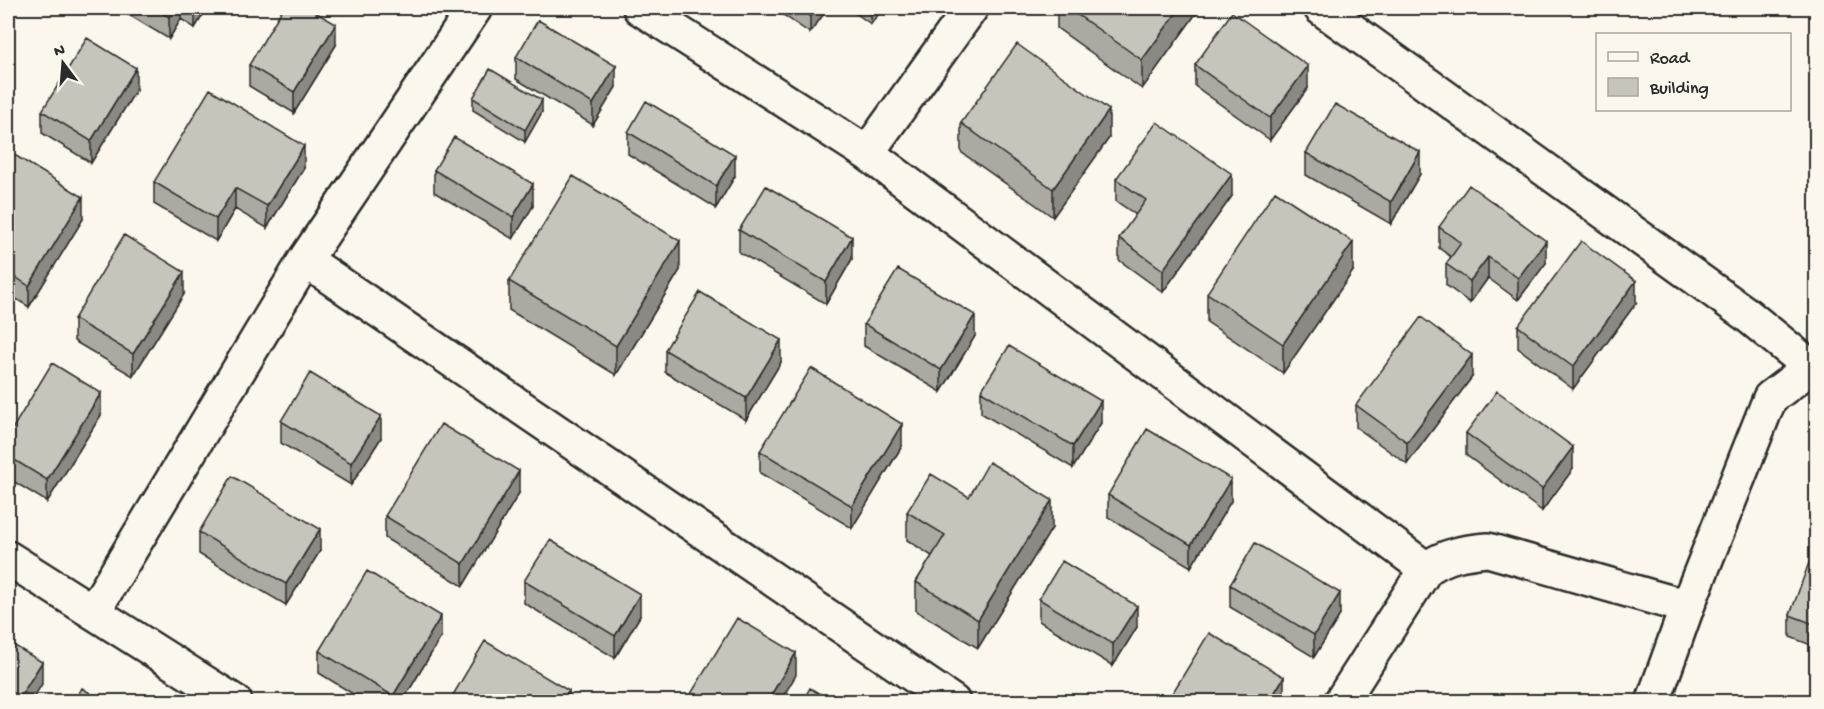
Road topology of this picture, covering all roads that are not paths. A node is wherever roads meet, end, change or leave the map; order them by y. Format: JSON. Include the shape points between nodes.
{"nodes":[{"id":1,"x":475,"y":8,"type":"edge"},
{"id":2,"x":640,"y":8,"type":"edge"},
{"id":3,"x":971,"y":8,"type":"edge"},
{"id":4,"x":1321,"y":8,"type":"edge"},
{"id":5,"x":867,"y":153,"type":"junction"},
{"id":6,"x":305,"y":260,"type":"junction"},
{"id":7,"x":1814,"y":367,"type":"edge"},
{"id":8,"x":8,"y":558,"type":"edge"},
{"id":9,"x":1426,"y":569,"type":"junction"},
{"id":10,"x":1687,"y":607,"type":"junction"},
{"id":11,"x":93,"y":612,"type":"junction"},
{"id":12,"x":1665,"y":698,"type":"edge"},
{"id":13,"x":235,"y":702,"type":"edge"},
{"id":14,"x":953,"y":702,"type":"edge"},
{"id":15,"x":1341,"y":702,"type":"edge"}],
"edges":[{"from":1,"to":6,"type":"street"},
{"from":2,"to":5,"type":"street"},
{"from":3,"to":5,"type":"street"},
{"from":4,"to":7,"type":"street"},
{"from":5,"to":9,"type":"street"},
{"from":6,"to":11,"type":"street"},
{"from":6,"to":14,"type":"street"},
{"from":7,"to":10,"type":"street","via":[[1770,398]]},
{"from":8,"to":11,"type":"street"},
{"from":9,"to":10,"type":"street","via":[[1460,553],[1488,550]]},
{"from":9,"to":15,"type":"street"},
{"from":10,"to":12,"type":"street"},
{"from":11,"to":13,"type":"street"}]}
